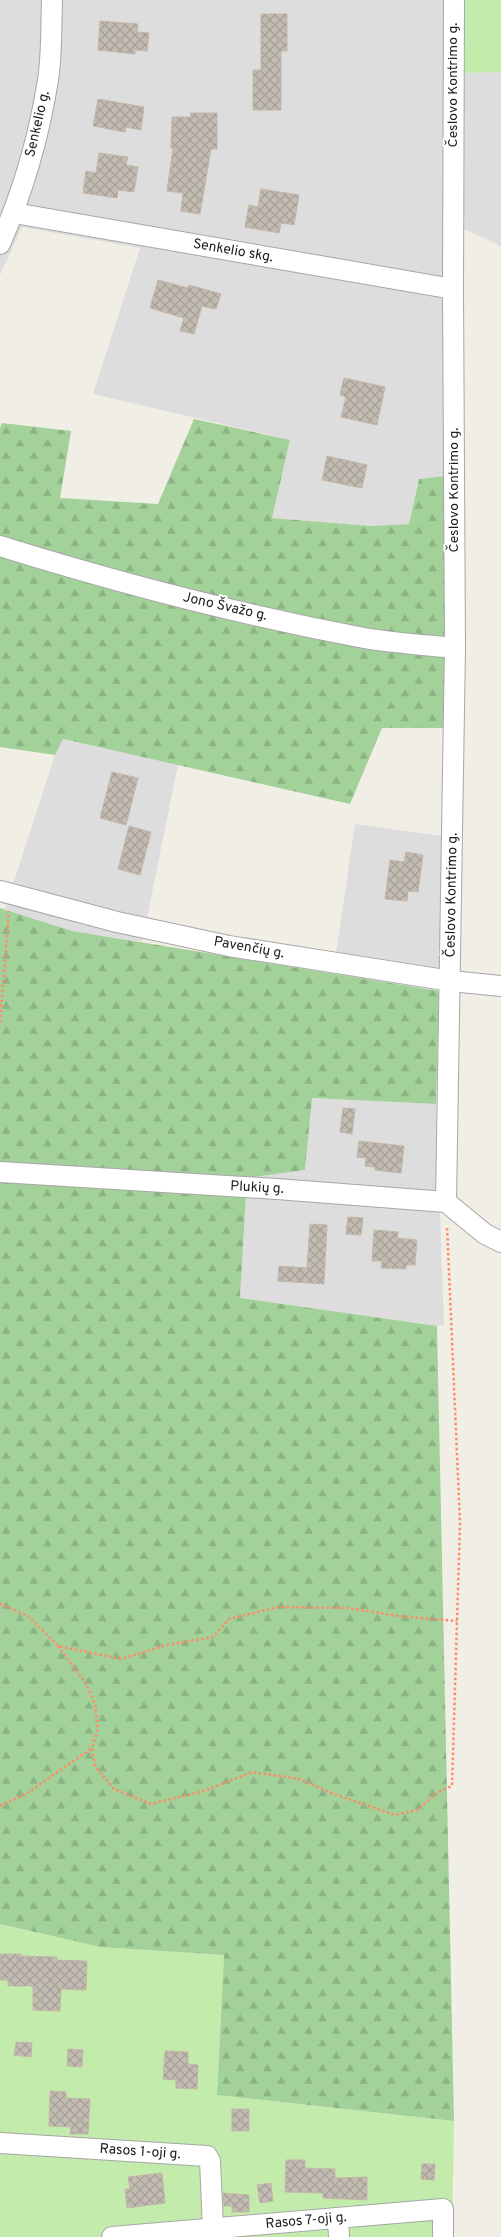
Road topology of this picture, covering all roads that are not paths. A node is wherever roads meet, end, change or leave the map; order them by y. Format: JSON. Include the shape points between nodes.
{"nodes":[{"id":1,"x":52,"y":0,"type":"edge"},
{"id":2,"x":454,"y":0,"type":"edge"},
{"id":3,"x":14,"y":213,"type":"junction"},
{"id":4,"x":0,"y":244,"type":"edge"},
{"id":5,"x":453,"y":289,"type":"junction"},
{"id":6,"x":0,"y":546,"type":"edge"},
{"id":7,"x":455,"y":648,"type":"junction"},
{"id":8,"x":5,"y":892,"type":"edge"},
{"id":9,"x":451,"y":981,"type":"junction"},
{"id":10,"x":501,"y":986,"type":"edge"},
{"id":11,"x":0,"y":1172,"type":"edge"},
{"id":12,"x":446,"y":1202,"type":"junction"},
{"id":13,"x":501,"y":1242,"type":"edge"},
{"id":14,"x":0,"y":2143,"type":"edge"},
{"id":15,"x":338,"y":2227,"type":"edge"},
{"id":16,"x":220,"y":2231,"type":"edge"},
{"id":17,"x":112,"y":2237,"type":"edge"},
{"id":18,"x":443,"y":2237,"type":"edge"}],
"edges":[{"from":1,"to":3,"type":"street","name":"Senkelio g.","via":[[48,78],[35,144]]},
{"from":2,"to":5,"type":"street","name":"Česlovo Kontrimo g."},
{"from":3,"to":4,"type":"street","name":"Senkelio g."},
{"from":3,"to":5,"type":"street","name":"Senkelio skg."},
{"from":5,"to":7,"type":"street","name":"Česlovo Kontrimo g."},
{"from":6,"to":7,"type":"street","name":"Jono Švažo g.","via":[[80,570],[270,617],[366,638]]},
{"from":7,"to":9,"type":"street","name":"Česlovo Kontrimo g."},
{"from":8,"to":9,"type":"street","name":"Pavenčių g.","via":[[117,922],[229,946]]},
{"from":9,"to":10,"type":"street","name":"Pavenčių g."},
{"from":9,"to":12,"type":"street","name":"Česlovo Kontrimo g."},
{"from":11,"to":12,"type":"street","name":"Plukių g."},
{"from":12,"to":13,"type":"street","via":[[485,1234]]},
{"from":14,"to":16,"type":"street","name":"Rasos 1-oji g.","via":[[207,2156]]},
{"from":15,"to":16,"type":"street","name":"Rasos 7-oji g."},
{"from":15,"to":18,"type":"street","name":"Rasos 7-oji g.","via":[[442,2209]]},
{"from":16,"to":17,"type":"street","name":"Rasos 7-oji g."}]}
